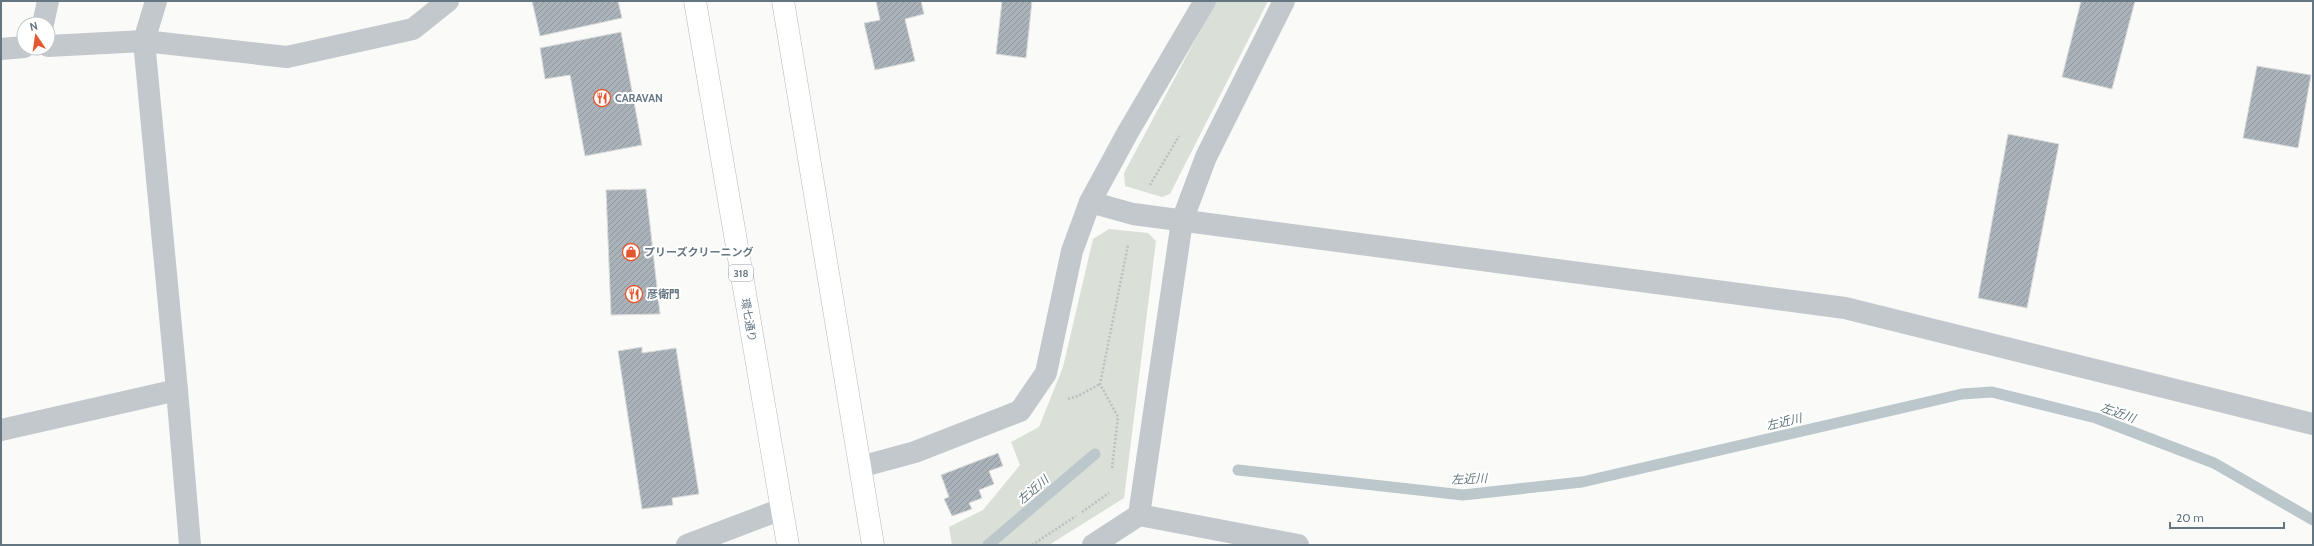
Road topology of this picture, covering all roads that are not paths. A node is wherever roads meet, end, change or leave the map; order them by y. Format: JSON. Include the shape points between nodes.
{"nodes":[{"id":1,"x":48,"y":1,"type":"edge"},
{"id":2,"x":156,"y":1,"type":"edge"},
{"id":3,"x":448,"y":1,"type":"edge"},
{"id":4,"x":695,"y":1,"type":"edge"},
{"id":5,"x":782,"y":1,"type":"edge"},
{"id":6,"x":1284,"y":1,"type":"edge"},
{"id":7,"x":1199,"y":2,"type":"edge"},
{"id":8,"x":44,"y":16,"type":"edge"},
{"id":9,"x":144,"y":41,"type":"junction"},
{"id":10,"x":56,"y":46,"type":"edge"},
{"id":11,"x":16,"y":48,"type":"edge"},
{"id":12,"x":1,"y":49,"type":"edge"},
{"id":13,"x":1090,"y":202,"type":"junction"},
{"id":14,"x":1182,"y":221,"type":"junction"},
{"id":15,"x":177,"y":390,"type":"junction"},
{"id":16,"x":2313,"y":424,"type":"edge"},
{"id":17,"x":1,"y":430,"type":"edge"},
{"id":18,"x":860,"y":467,"type":"junction"},
{"id":19,"x":782,"y":509,"type":"junction"},
{"id":20,"x":1139,"y":515,"type":"junction"},
{"id":21,"x":1227,"y":538,"type":"edge"},
{"id":22,"x":190,"y":545,"type":"edge"},
{"id":23,"x":687,"y":545,"type":"edge"},
{"id":24,"x":788,"y":545,"type":"edge"},
{"id":25,"x":873,"y":545,"type":"edge"},
{"id":26,"x":1093,"y":545,"type":"edge"},
{"id":27,"x":1298,"y":545,"type":"edge"}],
"edges":[{"from":1,"to":8,"type":"street"},
{"from":2,"to":9,"type":"street"},
{"from":3,"to":9,"type":"street","via":[[413,29],[287,57]]},
{"from":4,"to":19,"type":"main road","name":"環七通り","number":"318"},
{"from":5,"to":18,"type":"main road"},
{"from":6,"to":14,"type":"street","via":[[1206,157]]},
{"from":7,"to":13,"type":"street"},
{"from":9,"to":10,"type":"street"},
{"from":9,"to":15,"type":"street"},
{"from":11,"to":12,"type":"street"},
{"from":13,"to":14,"type":"street","via":[[1133,214]]},
{"from":13,"to":18,"type":"street","via":[[1072,250],[1046,373],[1020,411],[915,452]]},
{"from":14,"to":16,"type":"street","via":[[1845,308]]},
{"from":14,"to":20,"type":"street"},
{"from":15,"to":17,"type":"street"},
{"from":15,"to":22,"type":"street"},
{"from":18,"to":25,"type":"main road"},
{"from":19,"to":23,"type":"street"},
{"from":19,"to":24,"type":"main road","name":"環七通り","number":"318"},
{"from":20,"to":21,"type":"street"},
{"from":20,"to":26,"type":"street"},
{"from":21,"to":27,"type":"street"}]}
